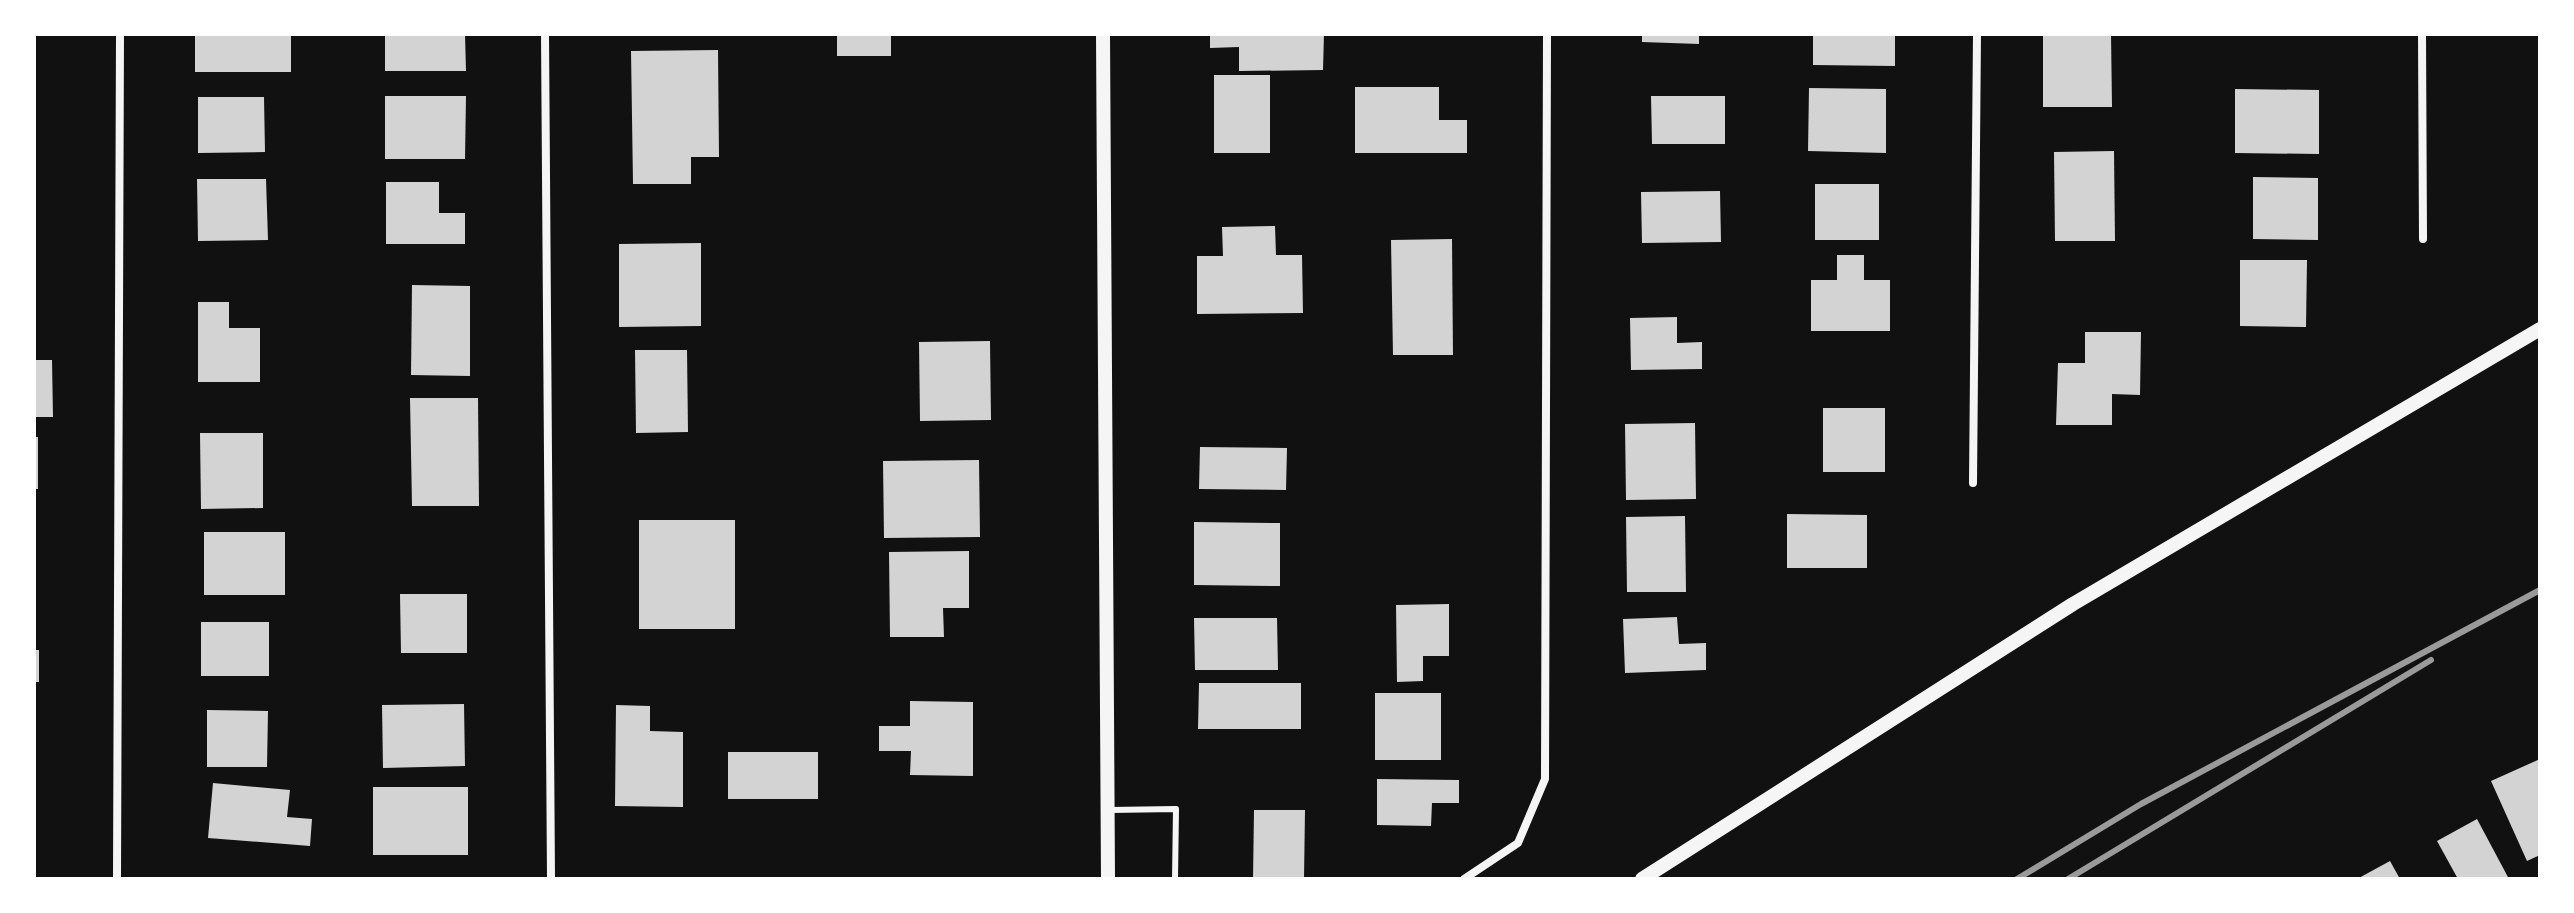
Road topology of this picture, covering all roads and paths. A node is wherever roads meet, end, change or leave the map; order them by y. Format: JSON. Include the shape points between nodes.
{"nodes":[{"id":1,"x":120,"y":34,"type":"edge"},
{"id":2,"x":545,"y":34,"type":"edge"},
{"id":3,"x":1103,"y":34,"type":"edge"},
{"id":4,"x":1547,"y":34,"type":"edge"},
{"id":5,"x":1977,"y":34,"type":"edge"},
{"id":6,"x":2422,"y":34,"type":"edge"},
{"id":7,"x":2423,"y":239,"type":"dead end"},
{"id":8,"x":2540,"y":329,"type":"edge"},
{"id":9,"x":1973,"y":483,"type":"dead end"},
{"id":10,"x":1108,"y":810,"type":"junction"},
{"id":11,"x":117,"y":879,"type":"edge"},
{"id":12,"x":551,"y":879,"type":"edge"},
{"id":13,"x":1108,"y":879,"type":"edge"},
{"id":14,"x":1175,"y":879,"type":"edge"},
{"id":15,"x":1464,"y":879,"type":"edge"},
{"id":16,"x":1642,"y":879,"type":"edge"}],
"edges":[{"from":1,"to":11,"type":"street"},
{"from":2,"to":12,"type":"street"},
{"from":3,"to":10,"type":"street"},
{"from":4,"to":15,"type":"street","via":[[1545,779],[1518,843]]},
{"from":5,"to":9,"type":"street"},
{"from":6,"to":7,"type":"street"},
{"from":8,"to":16,"type":"street","via":[[2073,604]]},
{"from":10,"to":13,"type":"street"},
{"from":10,"to":14,"type":"lane","via":[[1176,809]]}]}
